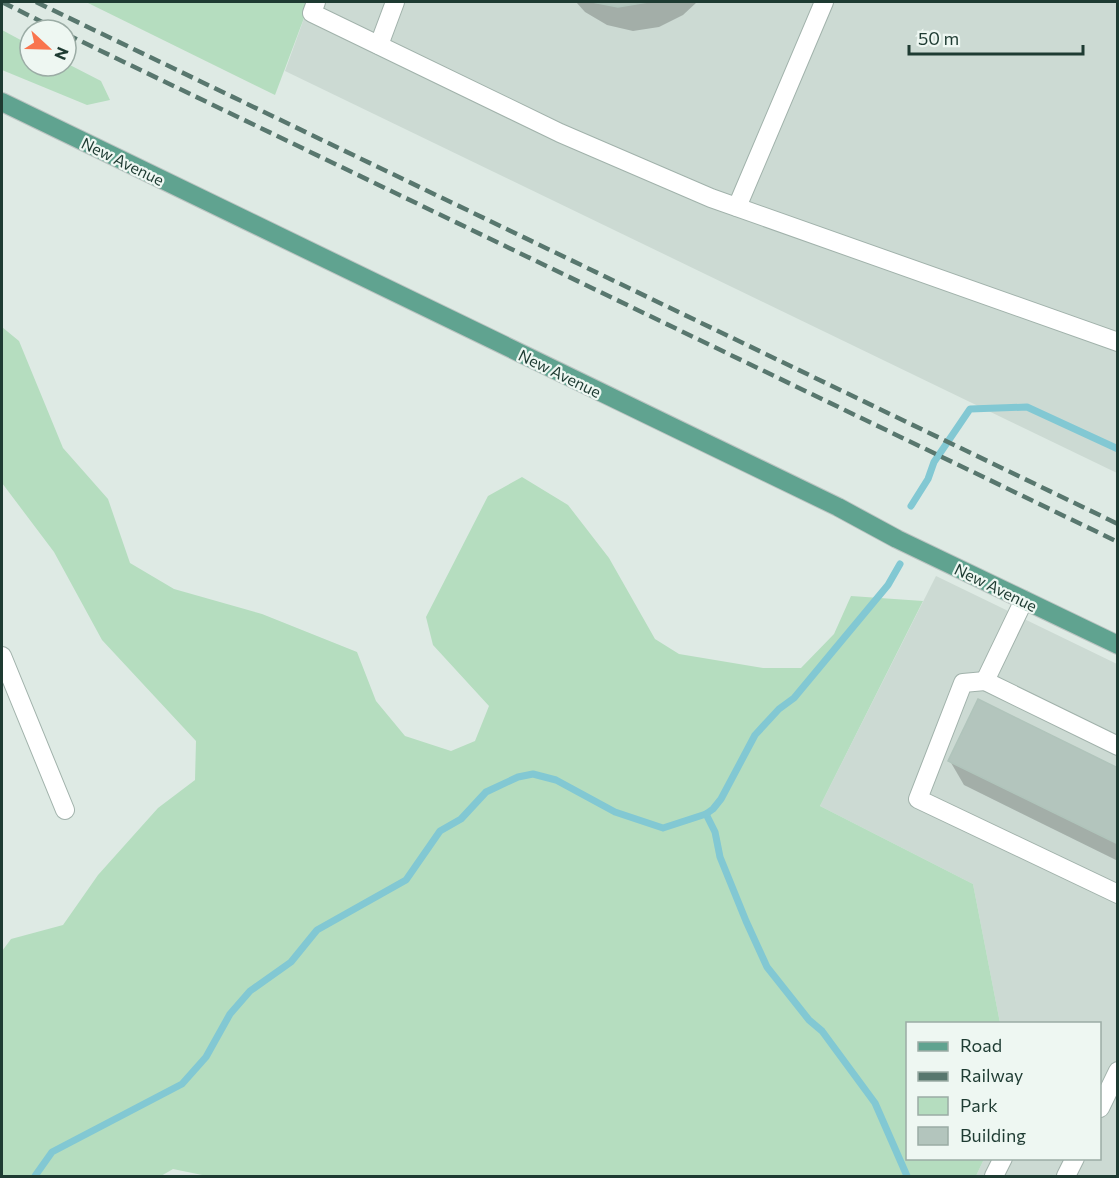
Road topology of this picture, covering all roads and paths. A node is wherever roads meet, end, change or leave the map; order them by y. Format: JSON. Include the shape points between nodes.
{"nodes":[{"id":1,"x":316,"y":2,"type":"edge"},
{"id":2,"x":395,"y":2,"type":"edge"},
{"id":3,"x":824,"y":2,"type":"edge"},
{"id":4,"x":379,"y":45,"type":"junction"},
{"id":5,"x":2,"y":102,"type":"edge"},
{"id":6,"x":737,"y":207,"type":"junction"},
{"id":7,"x":1118,"y":342,"type":"edge"},
{"id":8,"x":1024,"y":600,"type":"junction"},
{"id":9,"x":1118,"y":645,"type":"edge"},
{"id":10,"x":2,"y":656,"type":"edge"},
{"id":11,"x":985,"y":681,"type":"junction"},
{"id":12,"x":1118,"y":746,"type":"edge"},
{"id":13,"x":65,"y":810,"type":"dead end"},
{"id":14,"x":1118,"y":894,"type":"edge"},
{"id":15,"x":1118,"y":1071,"type":"edge"},
{"id":16,"x":1101,"y":1106,"type":"edge"},
{"id":17,"x":1002,"y":1160,"type":"edge"},
{"id":18,"x":1074,"y":1160,"type":"edge"},
{"id":19,"x":994,"y":1176,"type":"edge"},
{"id":20,"x":1066,"y":1176,"type":"edge"}],
"edges":[{"from":1,"to":4,"type":"lane","via":[[312,13]]},
{"from":2,"to":4,"type":"lane"},
{"from":3,"to":6,"type":"lane"},
{"from":4,"to":6,"type":"lane","via":[[560,133]]},
{"from":5,"to":8,"type":"main road","name":"New Avenue"},
{"from":6,"to":7,"type":"lane"},
{"from":8,"to":9,"type":"main road","name":"New Avenue"},
{"from":8,"to":11,"type":"lane"},
{"from":10,"to":13,"type":"lane"},
{"from":11,"to":12,"type":"lane"},
{"from":11,"to":14,"type":"lane","via":[[963,682],[918,799]]},
{"from":15,"to":16,"type":"lane"},
{"from":17,"to":19,"type":"lane"},
{"from":18,"to":20,"type":"lane"}]}
